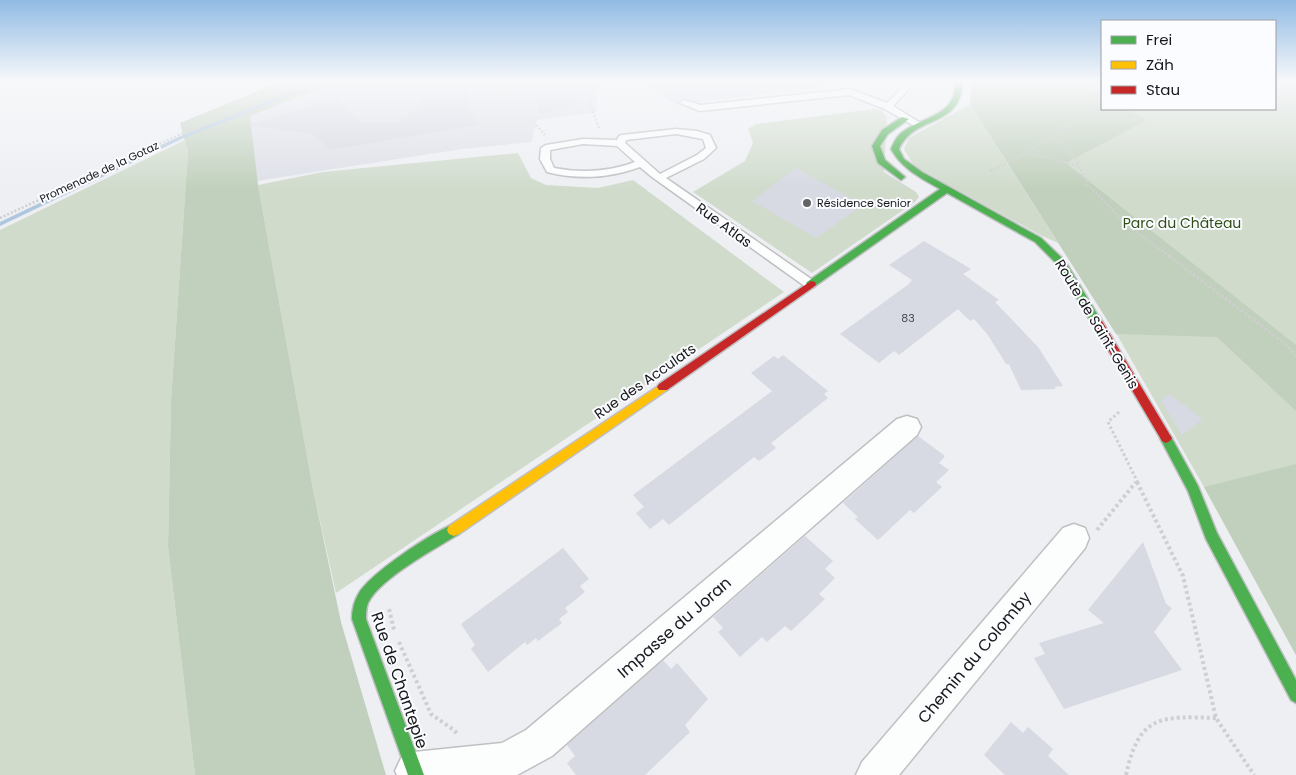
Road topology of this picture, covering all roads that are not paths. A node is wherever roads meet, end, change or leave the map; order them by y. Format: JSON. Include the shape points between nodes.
{"nodes":[{"id":1,"x":934,"y":117,"type":"edge"},
{"id":2,"x":907,"y":118,"type":"joint"},
{"id":3,"x":918,"y":125,"type":"junction"},
{"id":4,"x":620,"y":144,"type":"junction"},
{"id":5,"x":639,"y":164,"type":"junction"},
{"id":6,"x":660,"y":178,"type":"junction"},
{"id":7,"x":945,"y":190,"type":"junction"},
{"id":8,"x":935,"y":196,"type":"junction"},
{"id":9,"x":1022,"y":245,"type":"dead end"},
{"id":10,"x":810,"y":284,"type":"junction"},
{"id":11,"x":1140,"y":392,"type":"junction"},
{"id":12,"x":1120,"y":393,"type":"dead end"},
{"id":13,"x":907,"y":427,"type":"dead end"},
{"id":14,"x":1184,"y":499,"type":"dead end"},
{"id":15,"x":1211,"y":535,"type":"junction"},
{"id":16,"x":1074,"y":538,"type":"road end"},
{"id":17,"x":362,"y":596,"type":"joint"},
{"id":18,"x":1296,"y":695,"type":"edge"},
{"id":19,"x":415,"y":773,"type":"edge"},
{"id":20,"x":875,"y":775,"type":"edge"}],
"edges":[{"from":1,"to":3,"type":"main road","name":"Route de Saint-Genis"},
{"from":2,"to":3,"type":"lane"},
{"from":2,"to":8,"type":"main road","via":[[879,136],[875,144],[877,154],[895,173]]},
{"from":3,"to":7,"type":"main road","name":"Route de Saint-Genis","via":[[898,139],[896,153],[906,166]]},
{"from":4,"to":5,"type":"lane","name":"Rue Atlas"},
{"from":4,"to":5,"type":"lane","via":[[610,141],[546,148],[545,159],[550,170],[567,174],[625,170]]},
{"from":4,"to":6,"type":"lane","via":[[622,138],[681,132],[707,137],[710,148],[705,154],[673,168]]},
{"from":5,"to":6,"type":"lane","name":"Rue Atlas"},
{"from":6,"to":10,"type":"lane","name":"Rue Atlas"},
{"from":7,"to":8,"type":"main road","name":"Rue des Acculats"},
{"from":7,"to":11,"type":"main road","name":"Route de Saint-Genis","via":[[1050,249]]},
{"from":8,"to":9,"type":"main road"},
{"from":8,"to":10,"type":"main road","name":"Rue des Acculats"},
{"from":10,"to":17,"type":"main road","name":"Rue des Acculats","via":[[380,580]]},
{"from":11,"to":12,"type":"lane"},
{"from":11,"to":15,"type":"main road","name":"Route de Saint-Genis","via":[[1194,490]]},
{"from":13,"to":19,"type":"street","name":"Impasse du Joran","via":[[539,743],[506,761]]},
{"from":14,"to":15,"type":"main road","name":"Route de Saint-Genis"},
{"from":15,"to":18,"type":"main road","name":"Route de Saint-Genis"},
{"from":16,"to":20,"type":"street","name":"Chemin du Colomby"},
{"from":17,"to":19,"type":"main road","name":"Rue de Chantepie","via":[[359,619]]}]}
